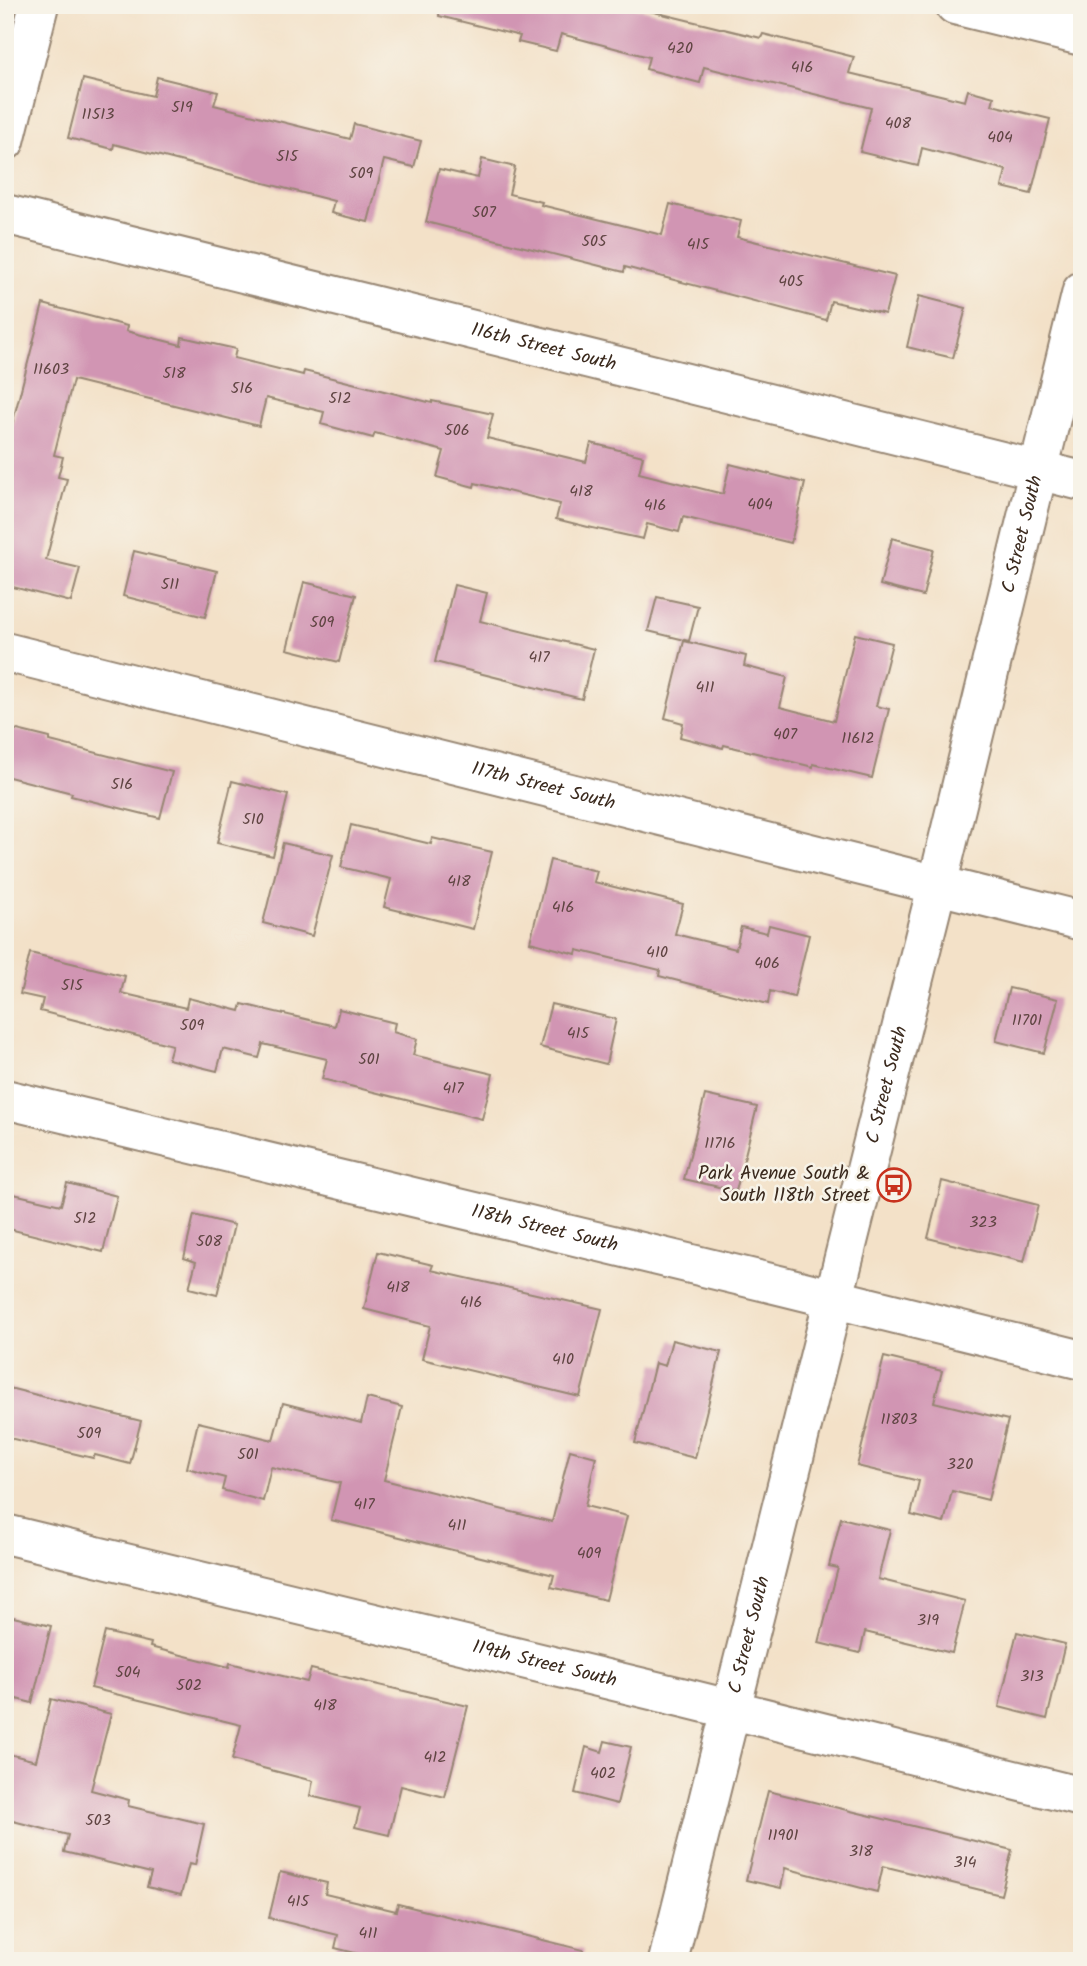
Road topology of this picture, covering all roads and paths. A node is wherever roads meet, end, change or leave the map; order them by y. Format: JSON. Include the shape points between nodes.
{"nodes":[{"id":1,"x":39,"y":5,"type":"edge"},
{"id":2,"x":955,"y":5,"type":"edge"},
{"id":3,"x":1082,"y":36,"type":"edge"},
{"id":4,"x":5,"y":141,"type":"edge"},
{"id":5,"x":5,"y":214,"type":"edge"},
{"id":6,"x":1082,"y":291,"type":"edge"},
{"id":7,"x":1038,"y":470,"type":"junction"},
{"id":8,"x":1082,"y":481,"type":"edge"},
{"id":9,"x":5,"y":652,"type":"edge"},
{"id":10,"x":937,"y":886,"type":"junction"},
{"id":11,"x":1082,"y":921,"type":"edge"},
{"id":12,"x":5,"y":1099,"type":"edge"},
{"id":13,"x":833,"y":1298,"type":"junction"},
{"id":14,"x":1082,"y":1360,"type":"edge"},
{"id":15,"x":5,"y":1534,"type":"edge"},
{"id":16,"x":732,"y":1709,"type":"junction"},
{"id":17,"x":1082,"y":1797,"type":"edge"},
{"id":18,"x":668,"y":1961,"type":"edge"}],
"edges":[{"from":1,"to":4,"type":"street"},
{"from":2,"to":3,"type":"street"},
{"from":5,"to":7,"type":"street","name":"116th Street South"},
{"from":6,"to":7,"type":"street","name":"C Street South"},
{"from":7,"to":8,"type":"street","name":"116th Street South"},
{"from":7,"to":10,"type":"street","name":"C Street South"},
{"from":9,"to":10,"type":"street","name":"117th Street South"},
{"from":10,"to":11,"type":"street","name":"117th Street South"},
{"from":10,"to":13,"type":"street","name":"C Street South"},
{"from":12,"to":13,"type":"street","name":"118th Street South"},
{"from":13,"to":14,"type":"street","name":"118th Street South"},
{"from":13,"to":16,"type":"street","name":"C Street South"},
{"from":15,"to":16,"type":"street","name":"119th Street South"},
{"from":16,"to":17,"type":"street","name":"119th Street South"},
{"from":16,"to":18,"type":"street","name":"C Street South"}]}
